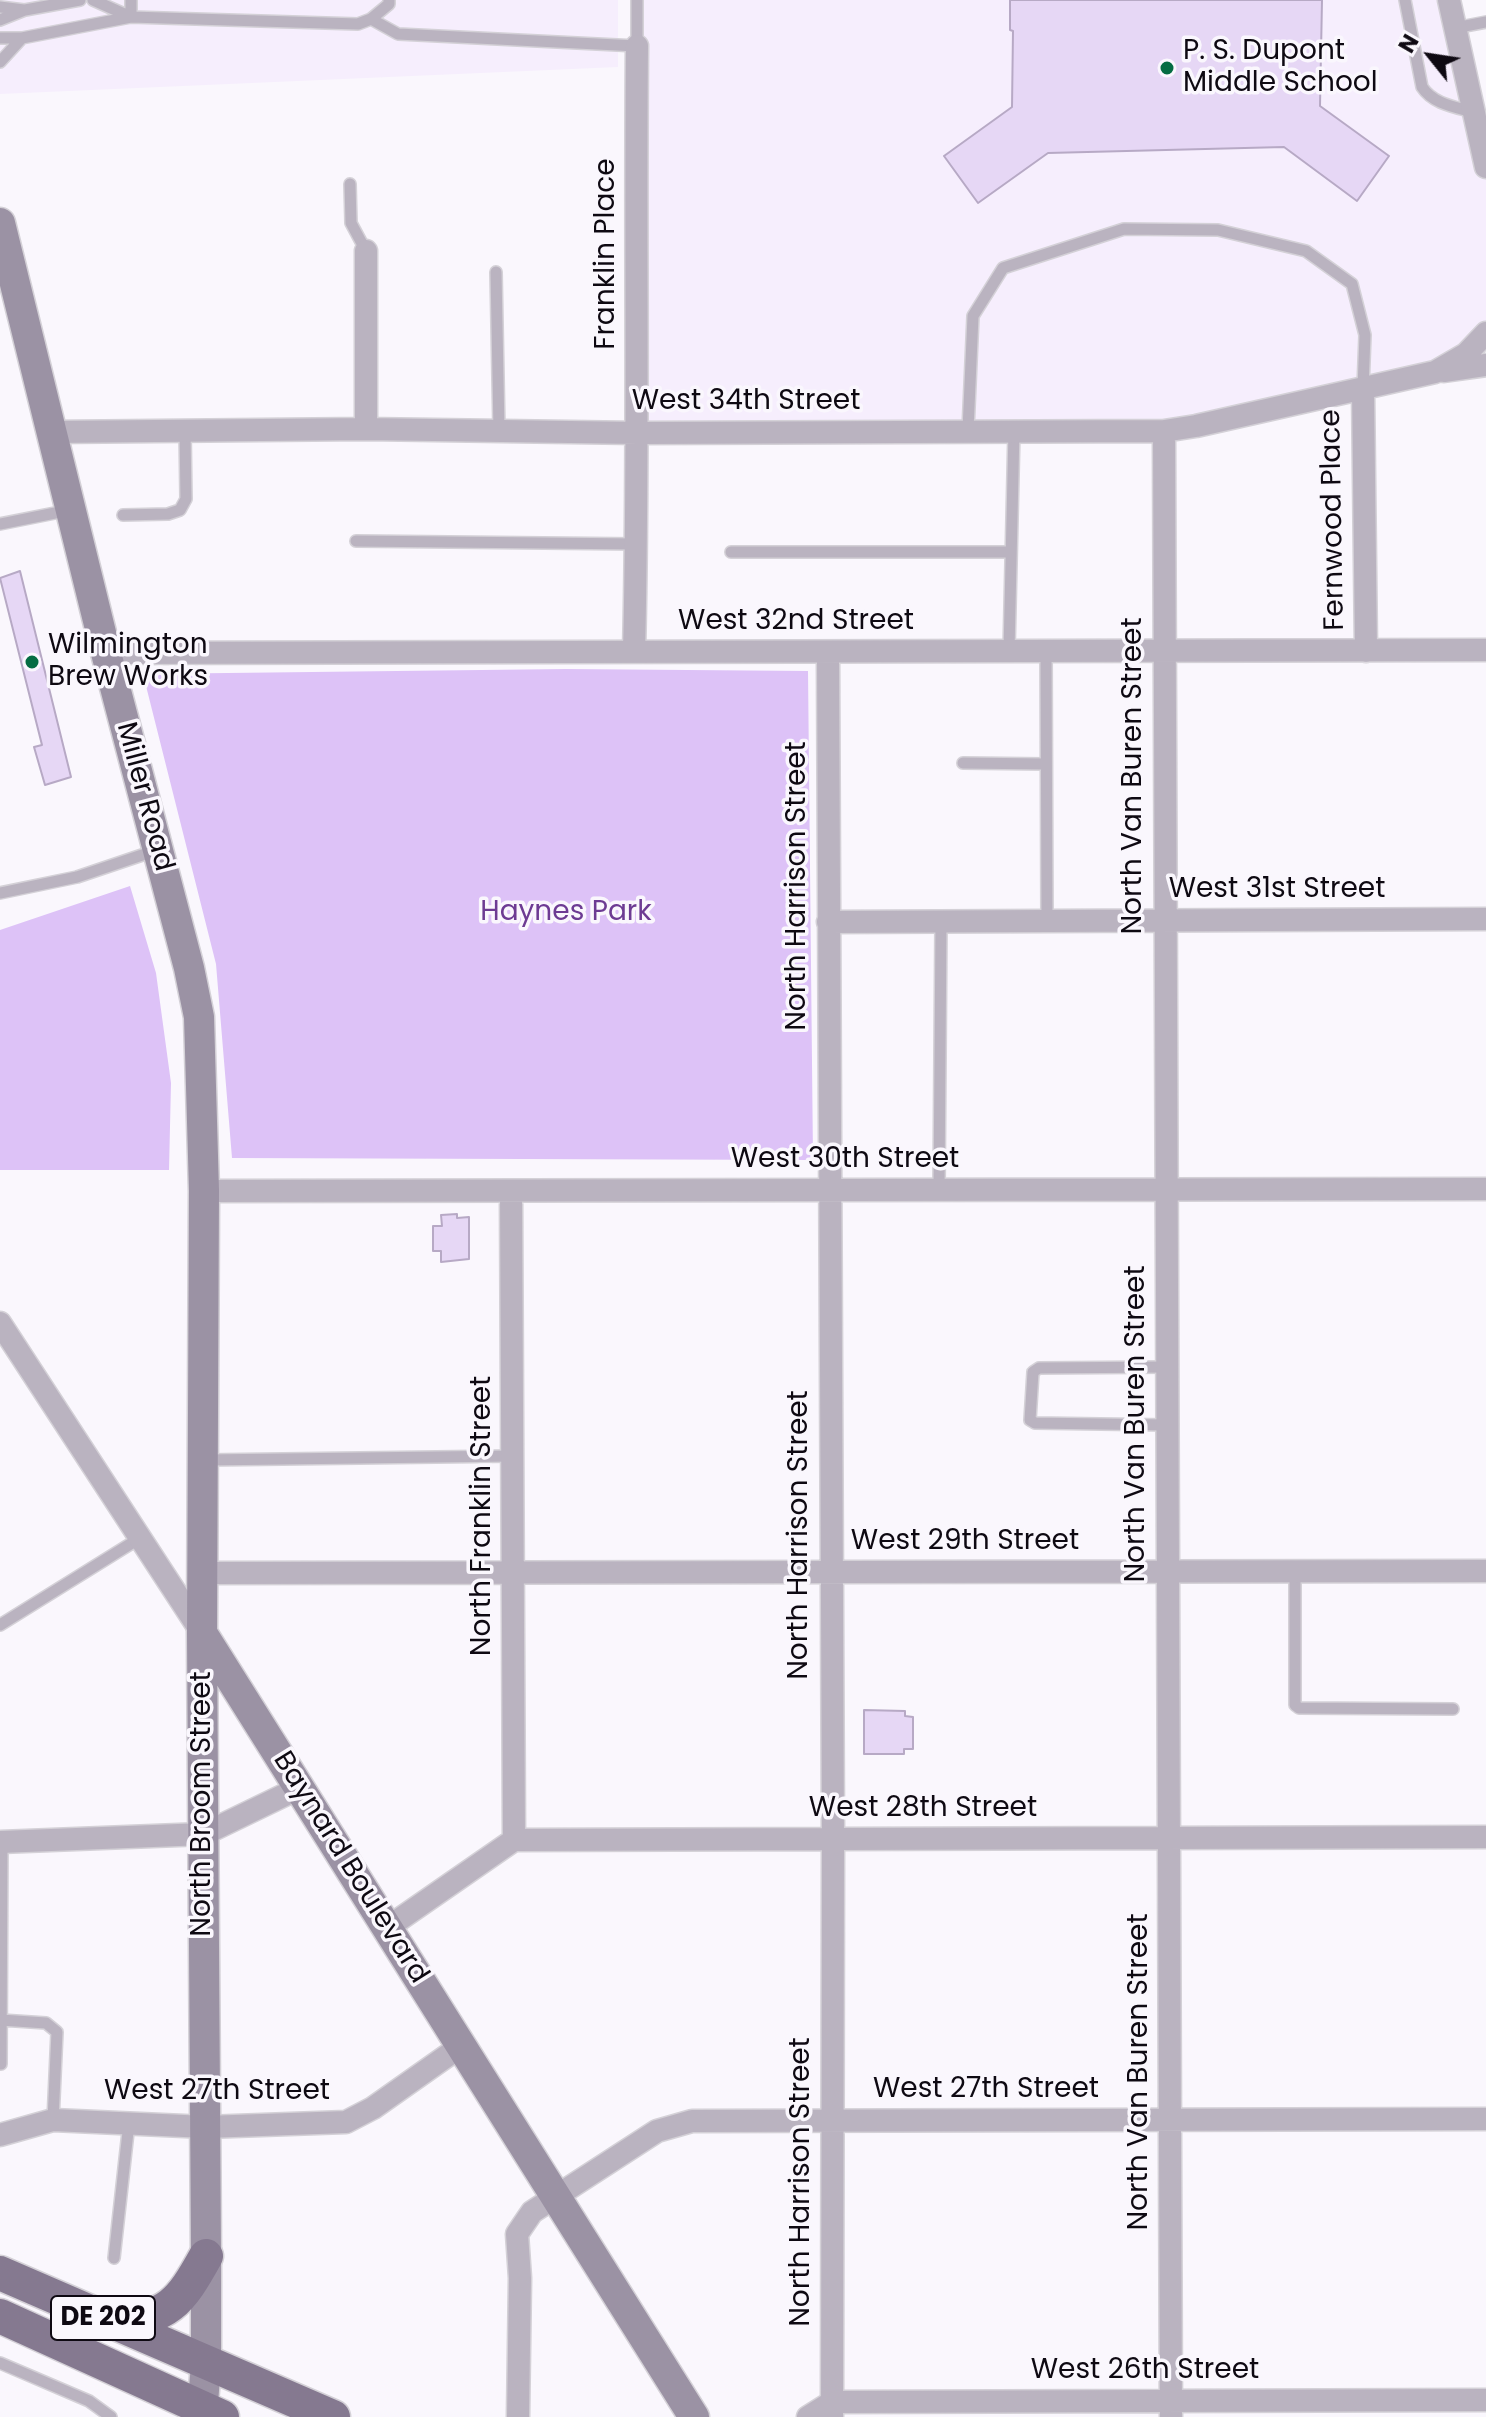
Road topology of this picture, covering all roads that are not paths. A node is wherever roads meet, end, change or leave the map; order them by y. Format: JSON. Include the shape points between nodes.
{"nodes":[{"id":1,"x":80,"y":0,"type":"edge"},
{"id":2,"x":93,"y":0,"type":"edge"},
{"id":3,"x":131,"y":0,"type":"edge"},
{"id":4,"x":389,"y":0,"type":"edge"},
{"id":5,"x":637,"y":0,"type":"edge"},
{"id":6,"x":1405,"y":0,"type":"edge"},
{"id":7,"x":1449,"y":0,"type":"edge"},
{"id":8,"x":0,"y":7,"type":"edge"},
{"id":9,"x":25,"y":10,"type":"junction"},
{"id":10,"x":131,"y":17,"type":"junction"},
{"id":11,"x":371,"y":19,"type":"junction"},
{"id":12,"x":0,"y":20,"type":"edge"},
{"id":13,"x":1486,"y":22,"type":"edge"},
{"id":14,"x":1455,"y":28,"type":"junction"},
{"id":15,"x":0,"y":38,"type":"edge"},
{"id":16,"x":22,"y":38,"type":"junction"},
{"id":17,"x":637,"y":46,"type":"junction"},
{"id":18,"x":0,"y":62,"type":"edge"},
{"id":19,"x":1474,"y":112,"type":"junction"},
{"id":20,"x":1483,"y":137,"type":"edge"},
{"id":21,"x":1486,"y":167,"type":"edge"},
{"id":22,"x":350,"y":184,"type":"dead end"},
{"id":23,"x":0,"y":223,"type":"edge"},
{"id":24,"x":366,"y":251,"type":"joint"},
{"id":25,"x":5,"y":266,"type":"edge"},
{"id":26,"x":496,"y":272,"type":"dead end"},
{"id":27,"x":1484,"y":336,"type":"edge"},
{"id":28,"x":1486,"y":365,"type":"edge"},
{"id":29,"x":1435,"y":372,"type":"junction"},
{"id":30,"x":1363,"y":389,"type":"junction"},
{"id":31,"x":366,"y":429,"type":"junction"},
{"id":32,"x":968,"y":430,"type":"junction"},
{"id":33,"x":1014,"y":430,"type":"junction"},
{"id":34,"x":185,"y":431,"type":"junction"},
{"id":35,"x":499,"y":431,"type":"junction"},
{"id":36,"x":1164,"y":431,"type":"junction"},
{"id":37,"x":51,"y":432,"type":"junction"},
{"id":38,"x":638,"y":433,"type":"junction"},
{"id":39,"x":70,"y":510,"type":"junction"},
{"id":40,"x":123,"y":515,"type":"dead end"},
{"id":41,"x":0,"y":524,"type":"edge"},
{"id":42,"x":356,"y":541,"type":"dead end"},
{"id":43,"x":637,"y":544,"type":"junction"},
{"id":44,"x":731,"y":552,"type":"dead end"},
{"id":45,"x":1011,"y":552,"type":"junction"},
{"id":46,"x":1486,"y":650,"type":"edge"},
{"id":47,"x":1009,"y":651,"type":"junction"},
{"id":48,"x":1046,"y":651,"type":"junction"},
{"id":49,"x":1164,"y":651,"type":"junction"},
{"id":50,"x":1366,"y":651,"type":"junction"},
{"id":51,"x":634,"y":652,"type":"junction"},
{"id":52,"x":828,"y":652,"type":"junction"},
{"id":53,"x":106,"y":653,"type":"junction"},
{"id":54,"x":963,"y":763,"type":"dead end"},
{"id":55,"x":1045,"y":764,"type":"junction"},
{"id":56,"x":158,"y":850,"type":"junction"},
{"id":57,"x":0,"y":893,"type":"edge"},
{"id":58,"x":1486,"y":919,"type":"edge"},
{"id":59,"x":1047,"y":921,"type":"junction"},
{"id":60,"x":1165,"y":921,"type":"junction"},
{"id":61,"x":828,"y":922,"type":"junction"},
{"id":62,"x":941,"y":922,"type":"junction"},
{"id":63,"x":1486,"y":1189,"type":"edge"},
{"id":64,"x":829,"y":1190,"type":"junction"},
{"id":65,"x":939,"y":1190,"type":"junction"},
{"id":66,"x":1165,"y":1190,"type":"junction"},
{"id":67,"x":204,"y":1191,"type":"junction"},
{"id":68,"x":511,"y":1191,"type":"junction"},
{"id":69,"x":0,"y":1323,"type":"edge"},
{"id":70,"x":1166,"y":1367,"type":"junction"},
{"id":71,"x":1166,"y":1425,"type":"junction"},
{"id":72,"x":513,"y":1456,"type":"junction"},
{"id":73,"x":204,"y":1460,"type":"junction"},
{"id":74,"x":140,"y":1538,"type":"junction"},
{"id":75,"x":1486,"y":1571,"type":"edge"},
{"id":76,"x":830,"y":1572,"type":"junction"},
{"id":77,"x":1167,"y":1572,"type":"junction"},
{"id":78,"x":1295,"y":1572,"type":"junction"},
{"id":79,"x":203,"y":1573,"type":"junction"},
{"id":80,"x":514,"y":1573,"type":"junction"},
{"id":81,"x":0,"y":1625,"type":"edge"},
{"id":82,"x":202,"y":1633,"type":"junction"},
{"id":83,"x":1453,"y":1709,"type":"dead end"},
{"id":84,"x":299,"y":1788,"type":"junction"},
{"id":85,"x":204,"y":1834,"type":"junction"},
{"id":86,"x":1486,"y":1837,"type":"edge"},
{"id":87,"x":1170,"y":1838,"type":"junction"},
{"id":88,"x":833,"y":1839,"type":"junction"},
{"id":89,"x":514,"y":1840,"type":"junction"},
{"id":90,"x":1,"y":1842,"type":"edge"},
{"id":91,"x":1,"y":1923,"type":"edge"},
{"id":92,"x":387,"y":1928,"type":"junction"},
{"id":93,"x":1,"y":2020,"type":"edge"},
{"id":94,"x":461,"y":2046,"type":"junction"},
{"id":95,"x":1,"y":2064,"type":"edge"},
{"id":96,"x":1486,"y":2119,"type":"edge"},
{"id":97,"x":53,"y":2120,"type":"junction"},
{"id":98,"x":1169,"y":2120,"type":"junction"},
{"id":99,"x":832,"y":2121,"type":"junction"},
{"id":100,"x":129,"y":2123,"type":"junction"},
{"id":101,"x":206,"y":2127,"type":"junction"},
{"id":102,"x":0,"y":2135,"type":"edge"},
{"id":103,"x":556,"y":2196,"type":"junction"},
{"id":104,"x":206,"y":2256,"type":"junction"},
{"id":105,"x":114,"y":2258,"type":"dead end"},
{"id":106,"x":0,"y":2273,"type":"edge"},
{"id":107,"x":0,"y":2295,"type":"edge"},
{"id":108,"x":0,"y":2316,"type":"edge"},
{"id":109,"x":113,"y":2323,"type":"junction"},
{"id":110,"x":0,"y":2363,"type":"edge"},
{"id":111,"x":206,"y":2363,"type":"junction"},
{"id":112,"x":1486,"y":2400,"type":"edge"},
{"id":113,"x":832,"y":2409,"type":"edge"},
{"id":114,"x":1171,"y":2409,"type":"edge"},
{"id":115,"x":208,"y":2414,"type":"edge"},
{"id":116,"x":111,"y":2417,"type":"edge"},
{"id":117,"x":333,"y":2417,"type":"edge"},
{"id":118,"x":518,"y":2417,"type":"edge"},
{"id":119,"x":694,"y":2417,"type":"edge"},
{"id":120,"x":808,"y":2417,"type":"edge"}],
"edges":[{"from":1,"to":9,"type":"lane"},
{"from":2,"to":10,"type":"lane"},
{"from":3,"to":10,"type":"lane"},
{"from":4,"to":11,"type":"lane"},
{"from":5,"to":17,"type":"lane","name":"Franklin Place"},
{"from":6,"to":19,"type":"lane","via":[[1422,87],[1439,102]]},
{"from":7,"to":14,"type":"street"},
{"from":8,"to":9,"type":"lane"},
{"from":9,"to":12,"type":"lane"},
{"from":10,"to":11,"type":"lane","via":[[358,24]]},
{"from":10,"to":16,"type":"lane"},
{"from":11,"to":17,"type":"lane","via":[[398,34]]},
{"from":13,"to":14,"type":"lane"},
{"from":14,"to":19,"type":"street"},
{"from":15,"to":16,"type":"lane"},
{"from":16,"to":18,"type":"lane"},
{"from":17,"to":38,"type":"street","name":"Franklin Place"},
{"from":19,"to":20,"type":"street"},
{"from":20,"to":21,"type":"street"},
{"from":22,"to":24,"type":"lane","via":[[351,223]]},
{"from":23,"to":25,"type":"street","name":"Miller Road"},
{"from":24,"to":31,"type":"street"},
{"from":25,"to":37,"type":"street","name":"Miller Road"},
{"from":26,"to":35,"type":"lane"},
{"from":27,"to":29,"type":"street","name":"West 34th Street"},
{"from":28,"to":29,"type":"street","name":"West 34th Street"},
{"from":29,"to":30,"type":"street","name":"West 34th Street"},
{"from":30,"to":32,"type":"lane","via":[[1365,335],[1352,284],[1306,251],[1218,230],[1124,229],[1003,268],[973,316]]},
{"from":30,"to":36,"type":"street","name":"West 34th Street"},
{"from":30,"to":50,"type":"street","name":"Fernwood Place"},
{"from":31,"to":34,"type":"street","name":"West 34th Street"},
{"from":31,"to":35,"type":"street","name":"West 34th Street"},
{"from":32,"to":33,"type":"street","name":"West 34th Street"},
{"from":32,"to":38,"type":"street","name":"West 34th Street"},
{"from":33,"to":36,"type":"street","name":"West 34th Street"},
{"from":33,"to":45,"type":"lane"},
{"from":34,"to":37,"type":"street","name":"West 34th Street"},
{"from":34,"to":40,"type":"lane","via":[[186,499],[180,510]]},
{"from":35,"to":38,"type":"street","name":"West 34th Street"},
{"from":36,"to":49,"type":"street","name":"North Van Buren Street"},
{"from":37,"to":39,"type":"street","name":"Miller Road"},
{"from":38,"to":43,"type":"street","name":"Franklin Place"},
{"from":39,"to":41,"type":"lane"},
{"from":39,"to":53,"type":"street","name":"Miller Road"},
{"from":42,"to":43,"type":"lane"},
{"from":43,"to":51,"type":"street","name":"Franklin Place"},
{"from":44,"to":45,"type":"lane"},
{"from":45,"to":47,"type":"lane"},
{"from":46,"to":50,"type":"street","name":"West 32nd Street"},
{"from":47,"to":48,"type":"street","name":"West 32nd Street"},
{"from":47,"to":52,"type":"street","name":"West 32nd Street"},
{"from":48,"to":49,"type":"street","name":"West 32nd Street"},
{"from":48,"to":55,"type":"lane"},
{"from":49,"to":50,"type":"street","name":"West 32nd Street"},
{"from":49,"to":60,"type":"street","name":"North Van Buren Street"},
{"from":51,"to":52,"type":"street","name":"West 32nd Street"},
{"from":51,"to":53,"type":"street","name":"West 32nd Street"},
{"from":52,"to":61,"type":"street","name":"North Harrison Street"},
{"from":53,"to":56,"type":"street","name":"Miller Road"},
{"from":54,"to":55,"type":"lane"},
{"from":55,"to":59,"type":"lane"},
{"from":56,"to":57,"type":"lane","via":[[77,877]]},
{"from":56,"to":67,"type":"street","name":"Miller Road","via":[[199,1017]]},
{"from":58,"to":60,"type":"street","name":"West 31st Street"},
{"from":59,"to":60,"type":"street","name":"West 31st Street"},
{"from":59,"to":62,"type":"street","name":"West 31st Street"},
{"from":60,"to":66,"type":"street","name":"North Van Buren Street"},
{"from":61,"to":62,"type":"street","name":"West 31st Street"},
{"from":61,"to":64,"type":"street","name":"North Harrison Street"},
{"from":62,"to":65,"type":"lane"},
{"from":63,"to":66,"type":"street","name":"West 30th Street"},
{"from":64,"to":65,"type":"street","name":"West 30th Street"},
{"from":64,"to":68,"type":"street","name":"West 30th Street"},
{"from":64,"to":76,"type":"street","name":"North Harrison Street"},
{"from":65,"to":66,"type":"street","name":"West 30th Street"},
{"from":66,"to":70,"type":"street","name":"North Van Buren Street"},
{"from":67,"to":68,"type":"street","name":"West 30th Street"},
{"from":67,"to":73,"type":"street","name":"North Broom Street"},
{"from":68,"to":72,"type":"street","name":"North Franklin Street"},
{"from":69,"to":74,"type":"street","name":"Baynard Boulevard"},
{"from":70,"to":71,"type":"street","name":"North Van Buren Street"},
{"from":70,"to":71,"type":"lane","via":[[1039,1368],[1033,1372],[1030,1420]]},
{"from":71,"to":77,"type":"street","name":"North Van Buren Street"},
{"from":72,"to":73,"type":"lane"},
{"from":72,"to":80,"type":"street","name":"North Franklin Street"},
{"from":73,"to":79,"type":"street","name":"North Broom Street"},
{"from":74,"to":81,"type":"lane"},
{"from":74,"to":82,"type":"street","name":"Baynard Boulevard"},
{"from":75,"to":78,"type":"street","name":"West 29th Street"},
{"from":76,"to":77,"type":"street","name":"West 29th Street"},
{"from":76,"to":80,"type":"street","name":"West 29th Street"},
{"from":76,"to":88,"type":"street","name":"North Harrison Street"},
{"from":77,"to":78,"type":"street","name":"West 29th Street"},
{"from":77,"to":87,"type":"street","name":"North Van Buren Street"},
{"from":78,"to":83,"type":"lane","via":[[1295,1705]]},
{"from":79,"to":80,"type":"street","name":"West 29th Street"},
{"from":79,"to":82,"type":"street","name":"North Broom Street"},
{"from":80,"to":89,"type":"street","name":"North Franklin Street"},
{"from":82,"to":84,"type":"street","name":"Baynard Boulevard"},
{"from":82,"to":85,"type":"street","name":"North Broom Street"},
{"from":84,"to":85,"type":"street"},
{"from":84,"to":92,"type":"street","name":"Baynard Boulevard"},
{"from":85,"to":90,"type":"street"},
{"from":85,"to":101,"type":"street","name":"North Broom Street"},
{"from":86,"to":87,"type":"street","name":"West 28th Street"},
{"from":87,"to":88,"type":"street","name":"West 28th Street"},
{"from":87,"to":98,"type":"street","name":"North Van Buren Street"},
{"from":88,"to":89,"type":"street","name":"West 28th Street"},
{"from":88,"to":99,"type":"street","name":"North Harrison Street"},
{"from":89,"to":92,"type":"street"},
{"from":90,"to":91,"type":"lane"},
{"from":91,"to":93,"type":"lane"},
{"from":92,"to":94,"type":"street","name":"Baynard Boulevard"},
{"from":93,"to":95,"type":"lane"},
{"from":93,"to":97,"type":"lane","via":[[55,2028]]},
{"from":94,"to":101,"type":"street","name":"West 27th Street","via":[[346,2122]]},
{"from":94,"to":103,"type":"street","name":"Baynard Boulevard"},
{"from":96,"to":98,"type":"street","name":"West 27th Street"},
{"from":97,"to":100,"type":"street","name":"West 27th Street"},
{"from":97,"to":102,"type":"street","name":"West 27th Street"},
{"from":98,"to":99,"type":"street","name":"West 27th Street"},
{"from":98,"to":114,"type":"street","name":"North Van Buren Street"},
{"from":99,"to":103,"type":"street","name":"West 27th Street","via":[[679,2123],[657,2131]]},
{"from":99,"to":113,"type":"street","name":"North Harrison Street"},
{"from":100,"to":101,"type":"street","name":"West 27th Street"},
{"from":100,"to":105,"type":"lane"},
{"from":101,"to":104,"type":"street","name":"North Broom Street"},
{"from":103,"to":118,"type":"street","name":"West 27th Street","via":[[532,2212],[517,2234]]},
{"from":103,"to":119,"type":"street","name":"Baynard Boulevard"},
{"from":104,"to":109,"type":"main road","via":[[171,2306],[141,2320]]},
{"from":104,"to":111,"type":"street","name":"North Broom Street"},
{"from":106,"to":109,"type":"main road","number":"DE 202"},
{"from":107,"to":111,"type":"main road","via":[[160,2367],[190,2372]]},
{"from":108,"to":115,"type":"main road","number":"DE 202"},
{"from":109,"to":111,"type":"main road","number":"DE 202"},
{"from":110,"to":116,"type":"lane","via":[[89,2401]]},
{"from":111,"to":115,"type":"street","name":"North Broom Street"},
{"from":111,"to":117,"type":"main road","number":"DE 202"},
{"from":112,"to":114,"type":"street","name":"West 26th Street"},
{"from":113,"to":114,"type":"street","name":"West 26th Street"},
{"from":113,"to":120,"type":"street"}]}
